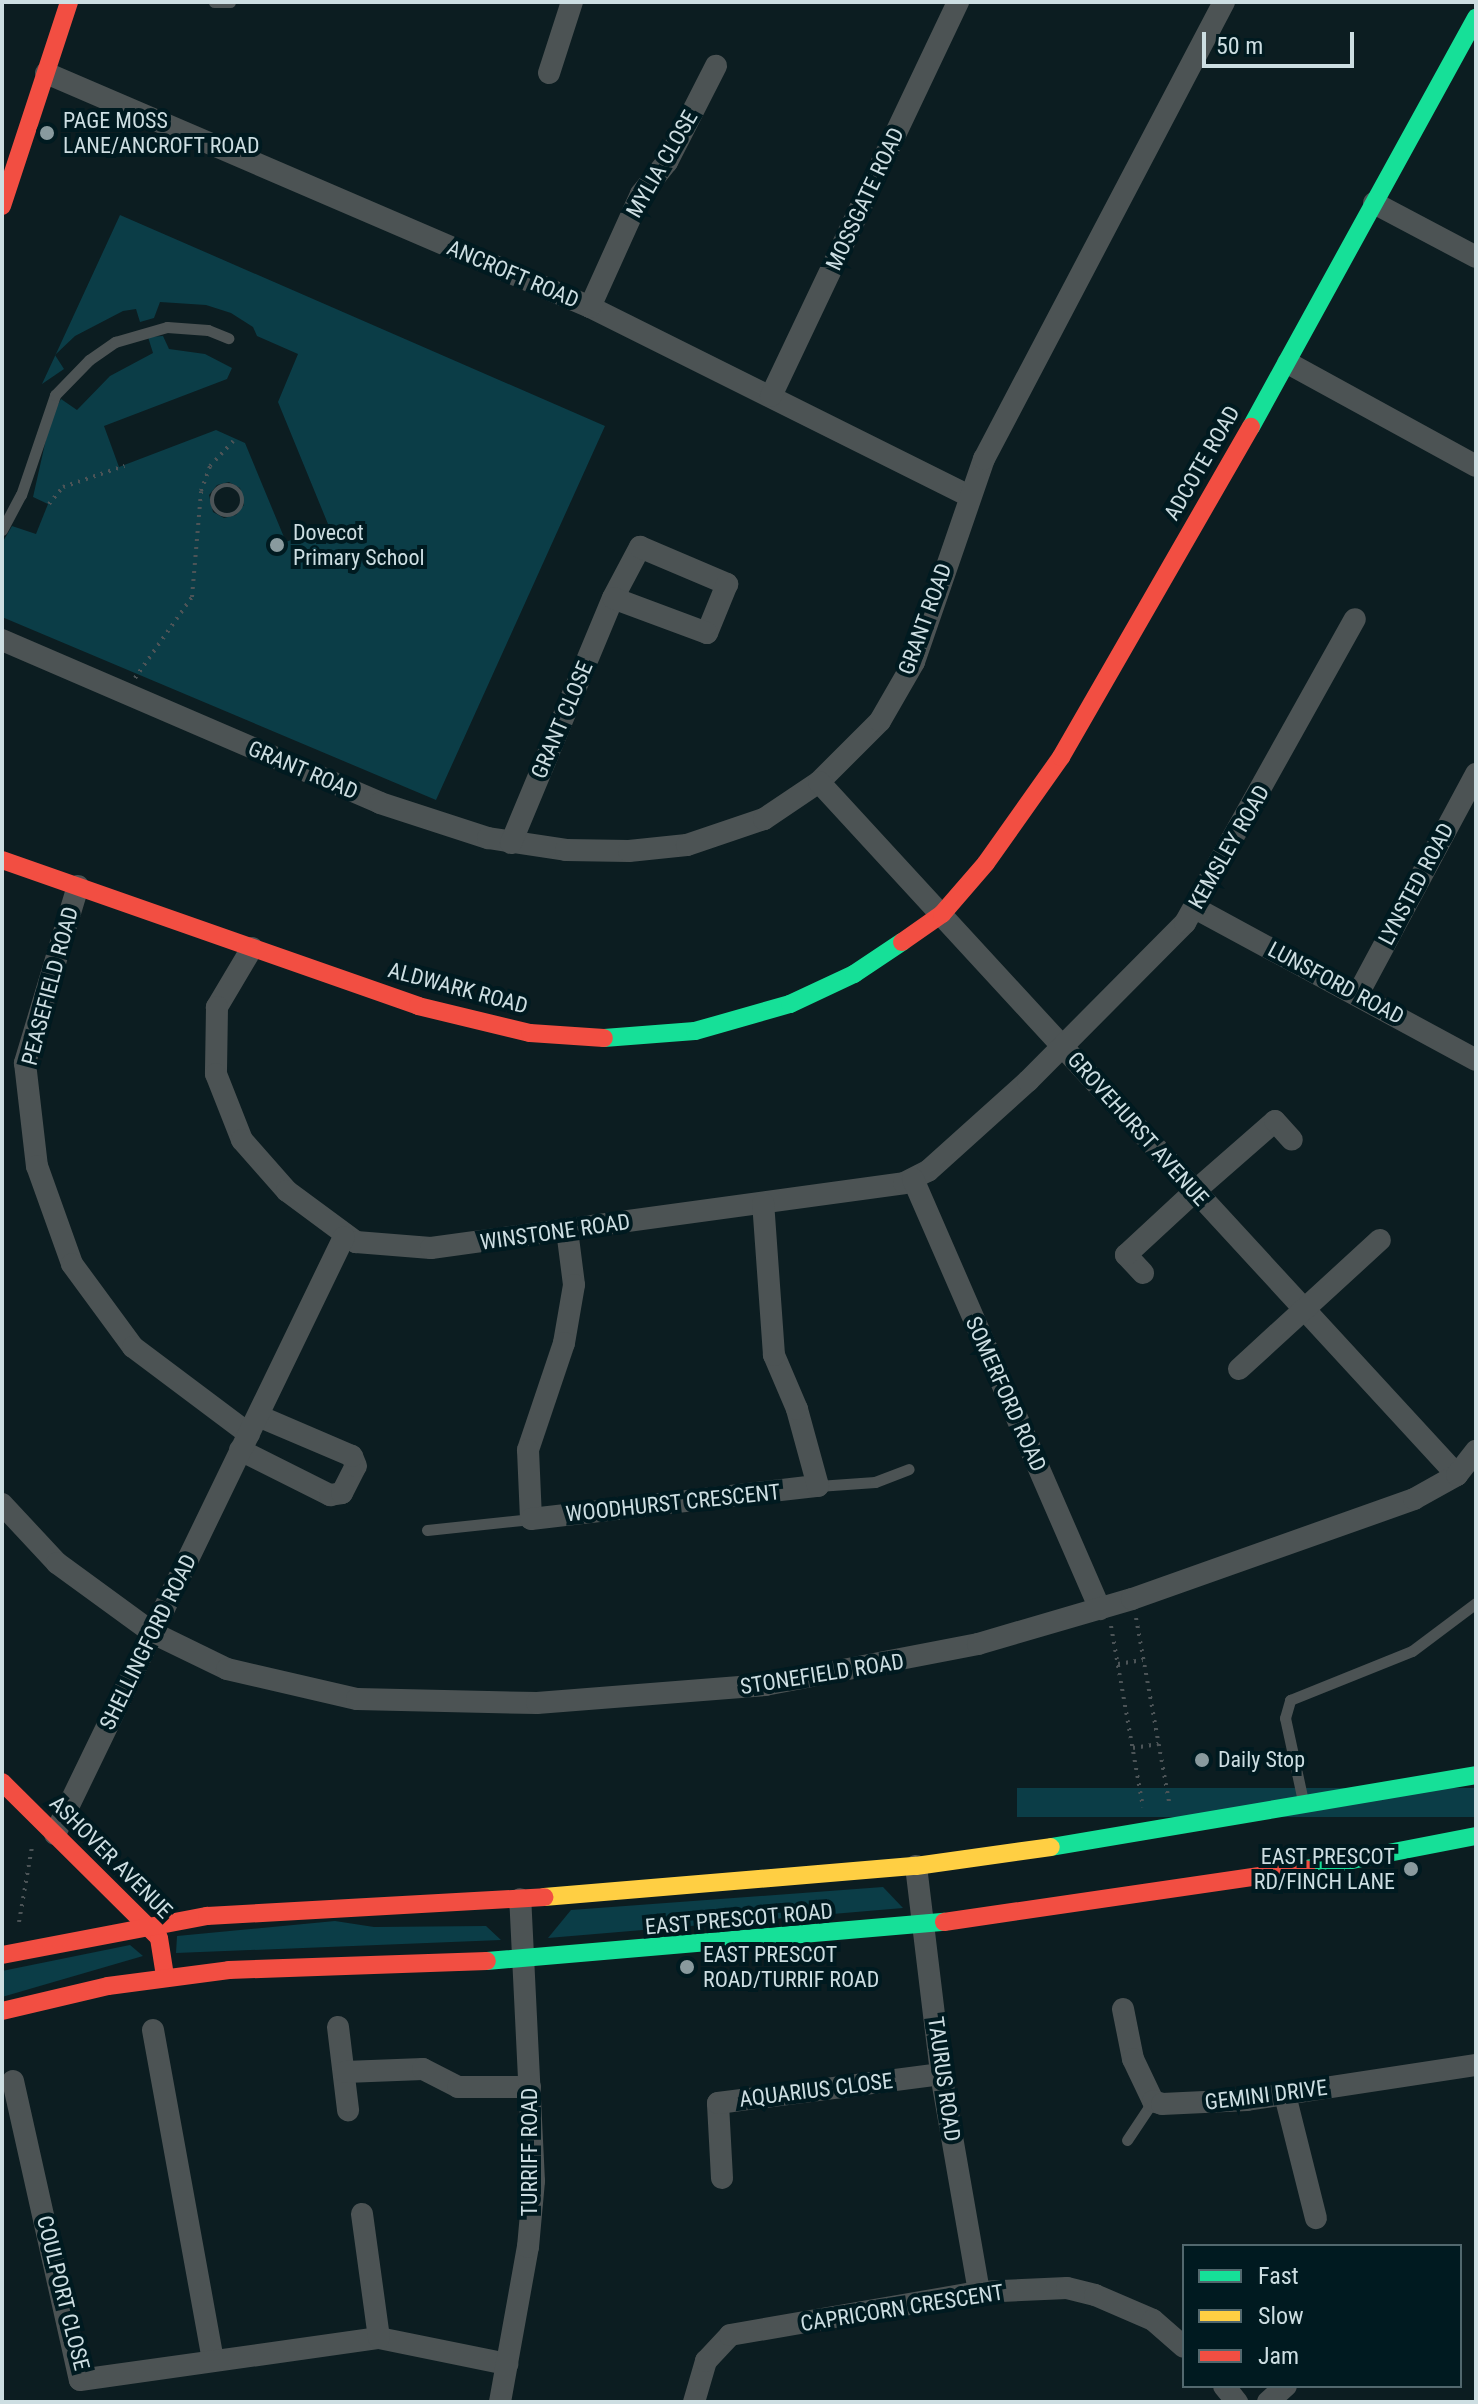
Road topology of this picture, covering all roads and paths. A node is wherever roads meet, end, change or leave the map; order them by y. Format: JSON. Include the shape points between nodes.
{"nodes":[{"id":1,"x":69,"y":2,"type":"edge"},
{"id":2,"x":214,"y":2,"type":"edge"},
{"id":3,"x":230,"y":2,"type":"edge"},
{"id":4,"x":572,"y":2,"type":"edge"},
{"id":5,"x":958,"y":2,"type":"edge"},
{"id":6,"x":1224,"y":2,"type":"edge"},
{"id":7,"x":1476,"y":18,"type":"edge"},
{"id":8,"x":1468,"y":52,"type":"edge"},
{"id":9,"x":716,"y":66,"type":"dead end"},
{"id":10,"x":46,"y":73,"type":"junction"},
{"id":11,"x":549,"y":73,"type":"dead end"},
{"id":12,"x":1374,"y":203,"type":"junction"},
{"id":13,"x":2,"y":206,"type":"edge"},
{"id":14,"x":1476,"y":257,"type":"edge"},
{"id":15,"x":590,"y":307,"type":"junction"},
{"id":16,"x":228,"y":338,"type":"dead end"},
{"id":17,"x":1288,"y":363,"type":"junction"},
{"id":18,"x":771,"y":396,"type":"junction"},
{"id":19,"x":233,"y":441,"type":"dead end"},
{"id":20,"x":124,"y":466,"type":"dead end"},
{"id":21,"x":1476,"y":466,"type":"edge"},
{"id":22,"x":201,"y":491,"type":"junction"},
{"id":23,"x":213,"y":493,"type":"junction"},
{"id":24,"x":969,"y":496,"type":"junction"},
{"id":25,"x":49,"y":504,"type":"dead end"},
{"id":26,"x":2,"y":530,"type":"edge"},
{"id":27,"x":613,"y":598,"type":"junction"},
{"id":28,"x":1355,"y":619,"type":"dead end"},
{"id":29,"x":2,"y":640,"type":"edge"},
{"id":30,"x":128,"y":693,"type":"junction"},
{"id":31,"x":1476,"y":774,"type":"edge"},
{"id":32,"x":819,"y":782,"type":"junction"},
{"id":33,"x":511,"y":843,"type":"junction"},
{"id":34,"x":2,"y":860,"type":"edge"},
{"id":35,"x":78,"y":886,"type":"junction"},
{"id":36,"x":1195,"y":908,"type":"junction"},
{"id":37,"x":942,"y":914,"type":"junction"},
{"id":38,"x":252,"y":948,"type":"junction"},
{"id":39,"x":1358,"y":994,"type":"junction"},
{"id":40,"x":1063,"y":1048,"type":"junction"},
{"id":41,"x":1476,"y":1060,"type":"edge"},
{"id":42,"x":1292,"y":1140,"type":"dead end"},
{"id":43,"x":913,"y":1179,"type":"junction"},
{"id":44,"x":1195,"y":1191,"type":"junction"},
{"id":45,"x":763,"y":1203,"type":"junction"},
{"id":46,"x":567,"y":1230,"type":"junction"},
{"id":47,"x":344,"y":1237,"type":"junction"},
{"id":48,"x":1380,"y":1240,"type":"dead end"},
{"id":49,"x":1143,"y":1273,"type":"dead end"},
{"id":50,"x":1305,"y":1311,"type":"junction"},
{"id":51,"x":1239,"y":1369,"type":"dead end"},
{"id":52,"x":249,"y":1433,"type":"junction"},
{"id":53,"x":1467,"y":1463,"type":"edge"},
{"id":54,"x":909,"y":1469,"type":"dead end"},
{"id":55,"x":818,"y":1486,"type":"junction"},
{"id":56,"x":2,"y":1504,"type":"edge"},
{"id":57,"x":531,"y":1519,"type":"junction"},
{"id":58,"x":427,"y":1530,"type":"dead end"},
{"id":59,"x":1132,"y":1599,"type":"junction"},
{"id":60,"x":1476,"y":1603,"type":"edge"},
{"id":61,"x":1104,"y":1608,"type":"junction"},
{"id":62,"x":153,"y":1633,"type":"junction"},
{"id":63,"x":1143,"y":1660,"type":"junction"},
{"id":64,"x":1118,"y":1664,"type":"junction"},
{"id":65,"x":1159,"y":1744,"type":"junction"},
{"id":66,"x":1133,"y":1748,"type":"junction"},
{"id":67,"x":1476,"y":1775,"type":"edge"},
{"id":68,"x":2,"y":1782,"type":"edge"},
{"id":69,"x":1304,"y":1806,"type":"junction"},
{"id":70,"x":37,"y":1816,"type":"junction"},
{"id":71,"x":1173,"y":1828,"type":"junction"},
{"id":72,"x":1148,"y":1833,"type":"junction"},
{"id":73,"x":55,"y":1834,"type":"junction"},
{"id":74,"x":1476,"y":1836,"type":"edge"},
{"id":75,"x":916,"y":1866,"type":"junction"},
{"id":76,"x":520,"y":1899,"type":"junction"},
{"id":77,"x":145,"y":1924,"type":"junction"},
{"id":78,"x":923,"y":1925,"type":"junction"},
{"id":79,"x":8,"y":1953,"type":"edge"},
{"id":80,"x":521,"y":1960,"type":"junction"},
{"id":81,"x":165,"y":1977,"type":"junction"},
{"id":82,"x":1123,"y":2009,"type":"dead end"},
{"id":83,"x":2,"y":2011,"type":"edge"},
{"id":84,"x":338,"y":2027,"type":"dead end"},
{"id":85,"x":153,"y":2030,"type":"dead end"},
{"id":86,"x":1476,"y":2063,"type":"edge"},
{"id":87,"x":345,"y":2072,"type":"junction"},
{"id":88,"x":941,"y":2074,"type":"junction"},
{"id":89,"x":13,"y":2081,"type":"dead end"},
{"id":90,"x":530,"y":2087,"type":"junction"},
{"id":91,"x":1285,"y":2095,"type":"junction"},
{"id":92,"x":1153,"y":2101,"type":"junction"},
{"id":93,"x":348,"y":2110,"type":"dead end"},
{"id":94,"x":1127,"y":2140,"type":"dead end"},
{"id":95,"x":722,"y":2178,"type":"dead end"},
{"id":96,"x":362,"y":2214,"type":"dead end"},
{"id":97,"x":1316,"y":2218,"type":"dead end"},
{"id":98,"x":979,"y":2292,"type":"junction"},
{"id":99,"x":379,"y":2338,"type":"junction"},
{"id":100,"x":1182,"y":2345,"type":"edge"},
{"id":101,"x":213,"y":2359,"type":"junction"},
{"id":102,"x":507,"y":2364,"type":"junction"},
{"id":103,"x":1284,"y":2388,"type":"edge"},
{"id":104,"x":500,"y":2402,"type":"edge"},
{"id":105,"x":694,"y":2402,"type":"edge"},
{"id":106,"x":1268,"y":2402,"type":"edge"}],
"edges":[{"from":1,"to":10,"type":"main road"},
{"from":2,"to":3,"type":"lane"},
{"from":4,"to":11,"type":"street"},
{"from":5,"to":18,"type":"street","name":"MOSSGATE ROAD"},
{"from":6,"to":24,"type":"street","name":"GRANT ROAD"},
{"from":7,"to":8,"type":"main road","name":"ADCOTE ROAD"},
{"from":8,"to":12,"type":"main road","name":"ADCOTE ROAD"},
{"from":9,"to":15,"type":"street","name":"MYLIA CLOSE","via":[[667,162],[641,194]]},
{"from":10,"to":13,"type":"main road"},
{"from":10,"to":15,"type":"street","name":"ANCROFT ROAD"},
{"from":12,"to":14,"type":"street"},
{"from":12,"to":17,"type":"main road","name":"ADCOTE ROAD"},
{"from":15,"to":18,"type":"street","name":"ANCROFT ROAD"},
{"from":16,"to":26,"type":"lane","via":[[208,330],[167,327],[115,342],[89,360],[55,395],[24,486]]},
{"from":17,"to":21,"type":"street"},
{"from":17,"to":37,"type":"main road","name":"ADCOTE ROAD","via":[[1061,757],[986,863]]},
{"from":18,"to":24,"type":"street","name":"ANCROFT ROAD"},
{"from":19,"to":22,"type":"path","via":[[210,466]]},
{"from":20,"to":25,"type":"path","via":[[63,487]]},
{"from":22,"to":23,"type":"path"},
{"from":22,"to":30,"type":"path","via":[[192,597]]},
{"from":23,"to":23,"type":"path","via":[[211,503],[221,515],[239,509],[241,494],[234,487],[224,485]]},
{"from":24,"to":32,"type":"street","name":"GRANT ROAD","via":[[914,662],[880,721]]},
{"from":27,"to":27,"type":"street","name":"GRANT CLOSE","via":[[640,547],[727,584],[707,633]]},
{"from":27,"to":33,"type":"street","name":"GRANT CLOSE"},
{"from":28,"to":36,"type":"street","name":"KEMSLEY ROAD"},
{"from":29,"to":30,"type":"street","name":"GRANT ROAD"},
{"from":30,"to":33,"type":"street","name":"GRANT ROAD","via":[[380,803]]},
{"from":31,"to":39,"type":"street","name":"LYNSTED ROAD"},
{"from":32,"to":33,"type":"street","name":"GRANT ROAD","via":[[764,819],[687,845],[595,851]]},
{"from":32,"to":37,"type":"street","name":"GROVEHURST AVENUE"},
{"from":34,"to":35,"type":"main road","name":"ALDWARK ROAD"},
{"from":35,"to":38,"type":"main road","name":"ALDWARK ROAD"},
{"from":35,"to":52,"type":"street","name":"PEASEFIELD ROAD","via":[[25,1063],[37,1166],[72,1264],[133,1347]]},
{"from":36,"to":39,"type":"street","name":"LUNSFORD ROAD"},
{"from":36,"to":40,"type":"street","name":"KEMSLEY ROAD"},
{"from":37,"to":38,"type":"main road","name":"ALDWARK ROAD","via":[[881,959],[790,1004],[722,1025],[635,1037],[560,1037],[489,1025]]},
{"from":37,"to":40,"type":"street","name":"GROVEHURST AVENUE"},
{"from":38,"to":47,"type":"street","name":"WINSTONE ROAD","via":[[217,1007],[216,1074],[242,1140],[287,1191]]},
{"from":39,"to":41,"type":"street","name":"LUNSFORD ROAD"},
{"from":40,"to":43,"type":"street"},
{"from":40,"to":44,"type":"street","name":"GROVEHURST AVENUE"},
{"from":42,"to":44,"type":"street","via":[[1275,1121]]},
{"from":43,"to":45,"type":"street","name":"WINSTONE ROAD"},
{"from":43,"to":61,"type":"street","name":"SOMERFORD ROAD"},
{"from":44,"to":49,"type":"street","via":[[1126,1255]]},
{"from":44,"to":50,"type":"street","name":"GROVEHURST AVENUE"},
{"from":45,"to":46,"type":"street","name":"WINSTONE ROAD"},
{"from":45,"to":55,"type":"street","via":[[774,1355],[797,1409]]},
{"from":46,"to":47,"type":"street","name":"WINSTONE ROAD","via":[[414,1250]]},
{"from":46,"to":57,"type":"street","via":[[574,1285],[564,1343],[528,1450]]},
{"from":47,"to":52,"type":"street","name":"SHELLINGFORD ROAD"},
{"from":48,"to":50,"type":"street"},
{"from":50,"to":51,"type":"street"},
{"from":50,"to":53,"type":"street","name":"GROVEHURST AVENUE"},
{"from":52,"to":62,"type":"street","name":"SHELLINGFORD ROAD"},
{"from":53,"to":59,"type":"street","name":"STONEFIELD ROAD","via":[[1414,1499]]},
{"from":54,"to":55,"type":"lane","via":[[875,1482]]},
{"from":55,"to":57,"type":"street","name":"WOODHURST CRESCENT"},
{"from":56,"to":62,"type":"street","name":"STONEFIELD ROAD","via":[[57,1563]]},
{"from":57,"to":58,"type":"lane"},
{"from":59,"to":61,"type":"street","name":"STONEFIELD ROAD"},
{"from":59,"to":63,"type":"path"},
{"from":60,"to":69,"type":"lane","via":[[1404,1655],[1290,1700],[1285,1718]]},
{"from":61,"to":62,"type":"street","name":"STONEFIELD ROAD","via":[[966,1647],[800,1680],[537,1703],[392,1702],[326,1695],[227,1669]]},
{"from":61,"to":64,"type":"path"},
{"from":62,"to":73,"type":"street","name":"SHELLINGFORD ROAD"},
{"from":63,"to":64,"type":"path"},
{"from":63,"to":65,"type":"path"},
{"from":64,"to":66,"type":"path"},
{"from":65,"to":66,"type":"path"},
{"from":65,"to":71,"type":"path"},
{"from":66,"to":72,"type":"path"},
{"from":67,"to":69,"type":"main road","name":"EAST PRESCOT ROAD"},
{"from":68,"to":70,"type":"main road","name":"ASHOVER AVENUE"},
{"from":69,"to":71,"type":"main road","name":"EAST PRESCOT ROAD"},
{"from":70,"to":73,"type":"main road","name":"ASHOVER AVENUE"},
{"from":70,"to":79,"type":"path"},
{"from":71,"to":72,"type":"main road","name":"EAST PRESCOT ROAD"},
{"from":72,"to":75,"type":"main road","name":"EAST PRESCOT ROAD"},
{"from":73,"to":77,"type":"main road","name":"ASHOVER AVENUE"},
{"from":74,"to":78,"type":"main road","name":"EAST PRESCOT ROAD","via":[[1139,1898]]},
{"from":75,"to":76,"type":"main road","name":"EAST PRESCOT ROAD"},
{"from":75,"to":78,"type":"street","name":"TAURUS ROAD"},
{"from":76,"to":77,"type":"main road","name":"EAST PRESCOT ROAD","via":[[252,1912]]},
{"from":76,"to":80,"type":"street","name":"TURRIFF ROAD"},
{"from":77,"to":79,"type":"main road","name":"EAST PRESCOT ROAD"},
{"from":77,"to":81,"type":"main road","name":"ASHOVER AVENUE","via":[[159,1938]]},
{"from":78,"to":80,"type":"main road","name":"EAST PRESCOT ROAD"},
{"from":78,"to":88,"type":"street","name":"TAURUS ROAD"},
{"from":80,"to":81,"type":"main road","name":"EAST PRESCOT ROAD","via":[[295,1965]]},
{"from":80,"to":90,"type":"street","name":"TURRIFF ROAD"},
{"from":81,"to":83,"type":"main road","name":"EAST PRESCOT ROAD"},
{"from":82,"to":92,"type":"street","via":[[1133,2059]]},
{"from":84,"to":87,"type":"street"},
{"from":85,"to":101,"type":"street"},
{"from":86,"to":91,"type":"street","name":"GEMINI DRIVE"},
{"from":87,"to":90,"type":"street","via":[[423,2069],[458,2087]]},
{"from":87,"to":93,"type":"street"},
{"from":88,"to":95,"type":"street","name":"AQUARIUS CLOSE","via":[[718,2103]]},
{"from":88,"to":98,"type":"street","name":"TAURUS ROAD"},
{"from":89,"to":101,"type":"street","name":"COULPORT CLOSE","via":[[80,2380]]},
{"from":90,"to":102,"type":"street","name":"TURRIFF ROAD","via":[[534,2181]]},
{"from":91,"to":92,"type":"street","name":"GEMINI DRIVE","via":[[1211,2104]]},
{"from":91,"to":97,"type":"street"},
{"from":92,"to":94,"type":"lane"},
{"from":96,"to":99,"type":"street"},
{"from":98,"to":100,"type":"street","name":"CAPRICORN CRESCENT","via":[[1067,2288],[1095,2295],[1153,2320]]},
{"from":98,"to":105,"type":"street","name":"CAPRICORN CRESCENT","via":[[730,2335],[706,2361]]},
{"from":99,"to":101,"type":"street","name":"COULPORT CLOSE"},
{"from":99,"to":102,"type":"street","name":"COULPORT CLOSE"},
{"from":102,"to":104,"type":"street","name":"TURRIFF ROAD"},
{"from":103,"to":106,"type":"street"}]}
